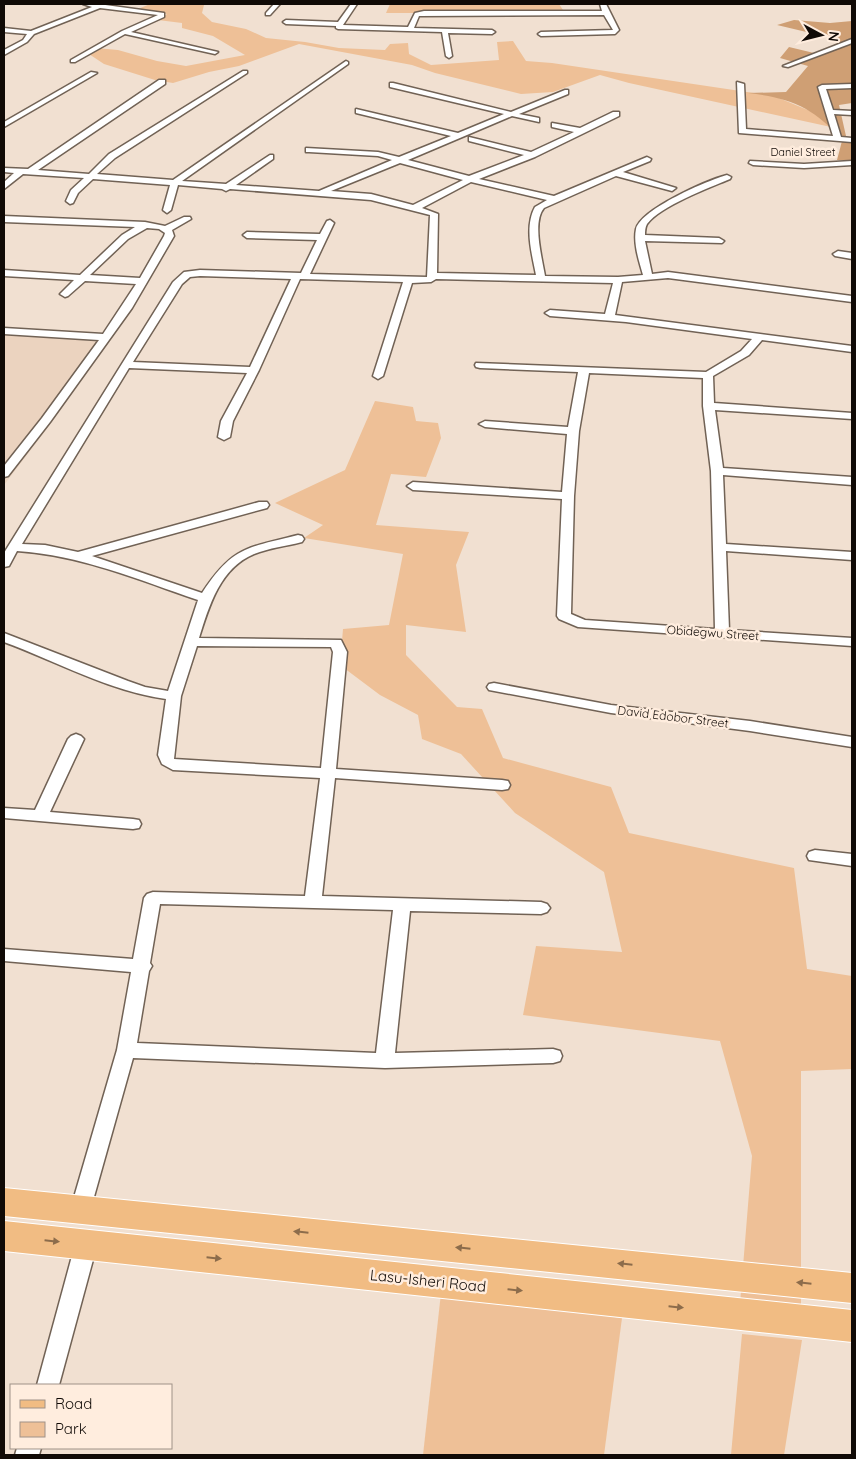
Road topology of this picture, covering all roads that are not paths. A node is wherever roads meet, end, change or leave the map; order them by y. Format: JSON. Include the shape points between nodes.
{"nodes":[{"id":1,"x":86,"y":4,"type":"edge"},
{"id":2,"x":117,"y":4,"type":"edge"},
{"id":3,"x":277,"y":4,"type":"edge"},
{"id":4,"x":354,"y":4,"type":"edge"},
{"id":5,"x":485,"y":4,"type":"edge"},
{"id":6,"x":559,"y":4,"type":"edge"},
{"id":7,"x":603,"y":4,"type":"edge"},
{"id":8,"x":101,"y":6,"type":"junction"},
{"id":9,"x":109,"y":7,"type":"junction"},
{"id":10,"x":488,"y":13,"type":"junction"},
{"id":11,"x":563,"y":13,"type":"junction"},
{"id":12,"x":606,"y":13,"type":"junction"},
{"id":13,"x":268,"y":14,"type":"dead end"},
{"id":14,"x":286,"y":22,"type":"dead end"},
{"id":15,"x":339,"y":26,"type":"junction"},
{"id":16,"x":4,"y":30,"type":"edge"},
{"id":17,"x":410,"y":30,"type":"junction"},
{"id":18,"x":124,"y":32,"type":"junction"},
{"id":19,"x":445,"y":32,"type":"junction"},
{"id":20,"x":492,"y":32,"type":"dead end"},
{"id":21,"x":32,"y":33,"type":"junction"},
{"id":22,"x":541,"y":34,"type":"dead end"},
{"id":23,"x":331,"y":35,"type":"dead end"},
{"id":24,"x":852,"y":41,"type":"edge"},
{"id":25,"x":215,"y":52,"type":"dead end"},
{"id":26,"x":4,"y":53,"type":"edge"},
{"id":27,"x":449,"y":56,"type":"dead end"},
{"id":28,"x":73,"y":61,"type":"dead end"},
{"id":29,"x":346,"y":63,"type":"dead end"},
{"id":30,"x":786,"y":66,"type":"dead end"},
{"id":31,"x":245,"y":72,"type":"dead end"},
{"id":32,"x":93,"y":73,"type":"dead end"},
{"id":33,"x":852,"y":80,"type":"edge"},
{"id":34,"x":162,"y":82,"type":"dead end"},
{"id":35,"x":740,"y":84,"type":"dead end"},
{"id":36,"x":393,"y":86,"type":"dead end"},
{"id":37,"x":838,"y":86,"type":"junction"},
{"id":38,"x":852,"y":86,"type":"edge"},
{"id":39,"x":565,"y":92,"type":"dead end"},
{"id":40,"x":359,"y":111,"type":"dead end"},
{"id":41,"x":829,"y":112,"type":"junction"},
{"id":42,"x":852,"y":112,"type":"edge"},
{"id":43,"x":511,"y":114,"type":"junction"},
{"id":44,"x":616,"y":114,"type":"dead end"},
{"id":45,"x":536,"y":120,"type":"dead end"},
{"id":46,"x":4,"y":125,"type":"edge"},
{"id":47,"x":555,"y":125,"type":"dead end"},
{"id":48,"x":581,"y":131,"type":"junction"},
{"id":49,"x":458,"y":136,"type":"junction"},
{"id":50,"x":838,"y":138,"type":"junction"},
{"id":51,"x":472,"y":139,"type":"dead end"},
{"id":52,"x":852,"y":140,"type":"edge"},
{"id":53,"x":309,"y":150,"type":"dead end"},
{"id":54,"x":532,"y":155,"type":"junction"},
{"id":55,"x":270,"y":157,"type":"dead end"},
{"id":56,"x":647,"y":159,"type":"dead end"},
{"id":57,"x":400,"y":160,"type":"junction"},
{"id":58,"x":753,"y":162,"type":"dead end"},
{"id":59,"x":852,"y":163,"type":"edge"},
{"id":60,"x":4,"y":170,"type":"edge"},
{"id":61,"x":20,"y":172,"type":"junction"},
{"id":62,"x":30,"y":172,"type":"junction"},
{"id":63,"x":616,"y":173,"type":"junction"},
{"id":64,"x":90,"y":177,"type":"junction"},
{"id":65,"x":726,"y":177,"type":"dead end"},
{"id":66,"x":470,"y":179,"type":"junction"},
{"id":67,"x":176,"y":182,"type":"junction"},
{"id":68,"x":4,"y":186,"type":"edge"},
{"id":69,"x":226,"y":188,"type":"junction"},
{"id":70,"x":672,"y":188,"type":"dead end"},
{"id":71,"x":318,"y":193,"type":"junction"},
{"id":72,"x":555,"y":199,"type":"junction"},
{"id":73,"x":70,"y":201,"type":"dead end"},
{"id":74,"x":414,"y":208,"type":"junction"},
{"id":75,"x":167,"y":210,"type":"dead end"},
{"id":76,"x":4,"y":219,"type":"edge"},
{"id":77,"x":187,"y":219,"type":"dead end"},
{"id":78,"x":145,"y":224,"type":"junction"},
{"id":79,"x":330,"y":224,"type":"dead end"},
{"id":80,"x":166,"y":229,"type":"junction"},
{"id":81,"x":247,"y":235,"type":"dead end"},
{"id":82,"x":324,"y":237,"type":"junction"},
{"id":83,"x":642,"y":238,"type":"junction"},
{"id":84,"x":719,"y":241,"type":"dead end"},
{"id":85,"x":838,"y":254,"type":"dead end"},
{"id":86,"x":852,"y":256,"type":"edge"},
{"id":87,"x":4,"y":273,"type":"edge"},
{"id":88,"x":300,"y":276,"type":"junction"},
{"id":89,"x":432,"y":276,"type":"junction"},
{"id":90,"x":85,"y":277,"type":"junction"},
{"id":91,"x":648,"y":277,"type":"junction"},
{"id":92,"x":541,"y":278,"type":"junction"},
{"id":93,"x":408,"y":280,"type":"junction"},
{"id":94,"x":618,"y":280,"type":"junction"},
{"id":95,"x":142,"y":281,"type":"junction"},
{"id":96,"x":65,"y":294,"type":"dead end"},
{"id":97,"x":852,"y":298,"type":"edge"},
{"id":98,"x":550,"y":313,"type":"dead end"},
{"id":99,"x":610,"y":316,"type":"junction"},
{"id":100,"x":4,"y":331,"type":"edge"},
{"id":101,"x":105,"y":337,"type":"junction"},
{"id":102,"x":758,"y":338,"type":"junction"},
{"id":103,"x":852,"y":349,"type":"edge"},
{"id":104,"x":126,"y":365,"type":"junction"},
{"id":105,"x":480,"y":365,"type":"dead end"},
{"id":106,"x":254,"y":370,"type":"junction"},
{"id":107,"x":584,"y":370,"type":"junction"},
{"id":108,"x":708,"y":375,"type":"junction"},
{"id":109,"x":378,"y":376,"type":"dead end"},
{"id":110,"x":709,"y":406,"type":"junction"},
{"id":111,"x":852,"y":416,"type":"edge"},
{"id":112,"x":486,"y":424,"type":"dead end"},
{"id":113,"x":573,"y":431,"type":"junction"},
{"id":114,"x":224,"y":437,"type":"dead end"},
{"id":115,"x":717,"y":471,"type":"junction"},
{"id":116,"x":4,"y":473,"type":"edge"},
{"id":117,"x":852,"y":481,"type":"edge"},
{"id":118,"x":413,"y":486,"type":"dead end"},
{"id":119,"x":568,"y":496,"type":"junction"},
{"id":120,"x":262,"y":505,"type":"dead end"},
{"id":121,"x":298,"y":539,"type":"dead end"},
{"id":122,"x":14,"y":547,"type":"junction"},
{"id":123,"x":719,"y":547,"type":"junction"},
{"id":124,"x":78,"y":556,"type":"junction"},
{"id":125,"x":852,"y":556,"type":"edge"},
{"id":126,"x":4,"y":563,"type":"edge"},
{"id":127,"x":205,"y":598,"type":"junction"},
{"id":128,"x":722,"y":634,"type":"junction"},
{"id":129,"x":4,"y":638,"type":"edge"},
{"id":130,"x":192,"y":642,"type":"junction"},
{"id":131,"x":852,"y":642,"type":"edge"},
{"id":132,"x":494,"y":687,"type":"dead end"},
{"id":133,"x":174,"y":696,"type":"junction"},
{"id":134,"x":76,"y":739,"type":"dead end"},
{"id":135,"x":852,"y":742,"type":"edge"},
{"id":136,"x":328,"y":773,"type":"junction"},
{"id":137,"x":502,"y":785,"type":"dead end"},
{"id":138,"x":4,"y":813,"type":"edge"},
{"id":139,"x":40,"y":816,"type":"junction"},
{"id":140,"x":133,"y":824,"type":"dead end"},
{"id":141,"x":815,"y":856,"type":"dead end"},
{"id":142,"x":852,"y":860,"type":"edge"},
{"id":143,"x":313,"y":902,"type":"junction"},
{"id":144,"x":402,"y":904,"type":"junction"},
{"id":145,"x":541,"y":908,"type":"dead end"},
{"id":146,"x":4,"y":955,"type":"edge"},
{"id":147,"x":142,"y":966,"type":"junction"},
{"id":148,"x":126,"y":1050,"type":"junction"},
{"id":149,"x":553,"y":1056,"type":"dead end"},
{"id":150,"x":385,"y":1061,"type":"junction"},
{"id":151,"x":4,"y":1202,"type":"edge"},
{"id":152,"x":80,"y":1211,"type":"junction"},
{"id":153,"x":4,"y":1236,"type":"edge"},
{"id":154,"x":86,"y":1244,"type":"junction"},
{"id":155,"x":852,"y":1288,"type":"edge"},
{"id":156,"x":852,"y":1326,"type":"edge"},
{"id":157,"x":48,"y":1384,"type":"edge"}],
"edges":[{"from":1,"to":8,"type":"street"},
{"from":2,"to":9,"type":"street"},
{"from":3,"to":13,"type":"street"},
{"from":4,"to":15,"type":"street"},
{"from":5,"to":10,"type":"street"},
{"from":6,"to":11,"type":"street"},
{"from":7,"to":12,"type":"street"},
{"from":8,"to":9,"type":"street"},
{"from":8,"to":21,"type":"street"},
{"from":9,"to":18,"type":"street","via":[[162,15]]},
{"from":10,"to":11,"type":"street"},
{"from":10,"to":17,"type":"street","via":[[420,13]]},
{"from":11,"to":12,"type":"street"},
{"from":12,"to":22,"type":"street","via":[[615,32]]},
{"from":14,"to":15,"type":"street"},
{"from":15,"to":17,"type":"street"},
{"from":15,"to":23,"type":"street"},
{"from":16,"to":21,"type":"street"},
{"from":17,"to":19,"type":"street"},
{"from":18,"to":25,"type":"street"},
{"from":18,"to":28,"type":"street"},
{"from":19,"to":20,"type":"street"},
{"from":19,"to":27,"type":"street"},
{"from":21,"to":26,"type":"street"},
{"from":24,"to":30,"type":"street"},
{"from":29,"to":67,"type":"street"},
{"from":31,"to":64,"type":"street","via":[[112,156]]},
{"from":32,"to":46,"type":"street"},
{"from":33,"to":37,"type":"street"},
{"from":34,"to":62,"type":"street"},
{"from":35,"to":50,"type":"street","via":[[742,131]]},
{"from":36,"to":43,"type":"street"},
{"from":37,"to":38,"type":"street"},
{"from":37,"to":41,"type":"street","via":[[822,88]]},
{"from":39,"to":43,"type":"street"},
{"from":40,"to":49,"type":"street"},
{"from":41,"to":42,"type":"street"},
{"from":41,"to":50,"type":"street"},
{"from":43,"to":45,"type":"street"},
{"from":43,"to":49,"type":"street"},
{"from":44,"to":48,"type":"street"},
{"from":47,"to":48,"type":"street"},
{"from":48,"to":54,"type":"street"},
{"from":49,"to":57,"type":"street"},
{"from":50,"to":52,"type":"street"},
{"from":51,"to":54,"type":"street"},
{"from":53,"to":57,"type":"street","via":[[378,154]]},
{"from":54,"to":66,"type":"street"},
{"from":55,"to":69,"type":"street"},
{"from":56,"to":63,"type":"street"},
{"from":57,"to":66,"type":"street"},
{"from":57,"to":71,"type":"street"},
{"from":58,"to":59,"type":"street","name":"Daniel Street","via":[[804,166]]},
{"from":60,"to":61,"type":"street"},
{"from":61,"to":62,"type":"street"},
{"from":61,"to":68,"type":"street"},
{"from":62,"to":64,"type":"street"},
{"from":63,"to":70,"type":"street"},
{"from":63,"to":72,"type":"street"},
{"from":64,"to":67,"type":"street"},
{"from":64,"to":73,"type":"street","via":[[74,192]]},
{"from":65,"to":83,"type":"street","via":[[653,214],[641,228]]},
{"from":66,"to":72,"type":"street"},
{"from":66,"to":74,"type":"street"},
{"from":67,"to":69,"type":"street"},
{"from":67,"to":75,"type":"street"},
{"from":69,"to":71,"type":"street"},
{"from":71,"to":74,"type":"street","via":[[370,197]]},
{"from":72,"to":92,"type":"street","via":[[537,211],[534,236]]},
{"from":74,"to":89,"type":"street","via":[[434,214]]},
{"from":76,"to":78,"type":"street"},
{"from":77,"to":80,"type":"street"},
{"from":78,"to":80,"type":"street"},
{"from":78,"to":90,"type":"street","via":[[125,237]]},
{"from":79,"to":82,"type":"street"},
{"from":80,"to":95,"type":"street","via":[[169,236]]},
{"from":81,"to":82,"type":"street"},
{"from":82,"to":88,"type":"street"},
{"from":83,"to":84,"type":"street"},
{"from":83,"to":91,"type":"street"},
{"from":85,"to":86,"type":"street"},
{"from":87,"to":90,"type":"street"},
{"from":88,"to":93,"type":"street"},
{"from":88,"to":104,"type":"street","via":[[187,274],[178,282]]},
{"from":88,"to":106,"type":"street"},
{"from":89,"to":92,"type":"street"},
{"from":89,"to":93,"type":"street"},
{"from":90,"to":95,"type":"street"},
{"from":90,"to":96,"type":"street"},
{"from":91,"to":94,"type":"street"},
{"from":91,"to":97,"type":"street","via":[[692,277]]},
{"from":92,"to":94,"type":"street"},
{"from":93,"to":109,"type":"street"},
{"from":94,"to":99,"type":"street"},
{"from":95,"to":101,"type":"street"},
{"from":98,"to":99,"type":"street"},
{"from":99,"to":102,"type":"street"},
{"from":100,"to":101,"type":"street"},
{"from":101,"to":116,"type":"street"},
{"from":102,"to":103,"type":"street"},
{"from":102,"to":108,"type":"street","via":[[745,353]]},
{"from":104,"to":106,"type":"street"},
{"from":104,"to":122,"type":"street"},
{"from":105,"to":107,"type":"street"},
{"from":106,"to":114,"type":"street","via":[[227,421]]},
{"from":107,"to":108,"type":"street"},
{"from":107,"to":113,"type":"street"},
{"from":108,"to":110,"type":"street"},
{"from":110,"to":111,"type":"street"},
{"from":110,"to":115,"type":"street"},
{"from":112,"to":113,"type":"street"},
{"from":113,"to":119,"type":"street"},
{"from":115,"to":117,"type":"street"},
{"from":115,"to":123,"type":"street"},
{"from":118,"to":119,"type":"street"},
{"from":119,"to":128,"type":"street","name":"Obidegwu Street","via":[[564,616],[592,624]]},
{"from":120,"to":124,"type":"street"},
{"from":121,"to":127,"type":"street","via":[[249,551],[232,562]]},
{"from":122,"to":124,"type":"street"},
{"from":122,"to":126,"type":"street"},
{"from":123,"to":125,"type":"street"},
{"from":123,"to":128,"type":"street"},
{"from":124,"to":127,"type":"street"},
{"from":127,"to":130,"type":"street"},
{"from":128,"to":131,"type":"street","name":"Obidegwu Street"},
{"from":129,"to":133,"type":"street","via":[[141,690]]},
{"from":130,"to":133,"type":"street"},
{"from":130,"to":136,"type":"street","via":[[336,644],[340,652]]},
{"from":132,"to":135,"type":"street","name":"David Edobor Street","via":[[610,709]]},
{"from":133,"to":136,"type":"street","via":[[166,756],[173,765]]},
{"from":134,"to":139,"type":"street"},
{"from":136,"to":137,"type":"street"},
{"from":136,"to":143,"type":"street"},
{"from":138,"to":139,"type":"street"},
{"from":139,"to":140,"type":"street"},
{"from":141,"to":142,"type":"street"},
{"from":143,"to":144,"type":"street"},
{"from":143,"to":147,"type":"street","via":[[153,898]]},
{"from":144,"to":145,"type":"street"},
{"from":144,"to":150,"type":"street"},
{"from":146,"to":147,"type":"street"},
{"from":147,"to":148,"type":"street"},
{"from":148,"to":150,"type":"street"},
{"from":148,"to":152,"type":"street"},
{"from":149,"to":150,"type":"street"},
{"from":151,"to":152,"type":"main road"},
{"from":155,"to":152,"type":"main road","one_way":true},
{"from":153,"to":154,"type":"main road","name":"Lasu-Isheri Road","one_way":true},
{"from":154,"to":156,"type":"main road","name":"Lasu-Isheri Road","one_way":true},
{"from":154,"to":157,"type":"street"}]}
